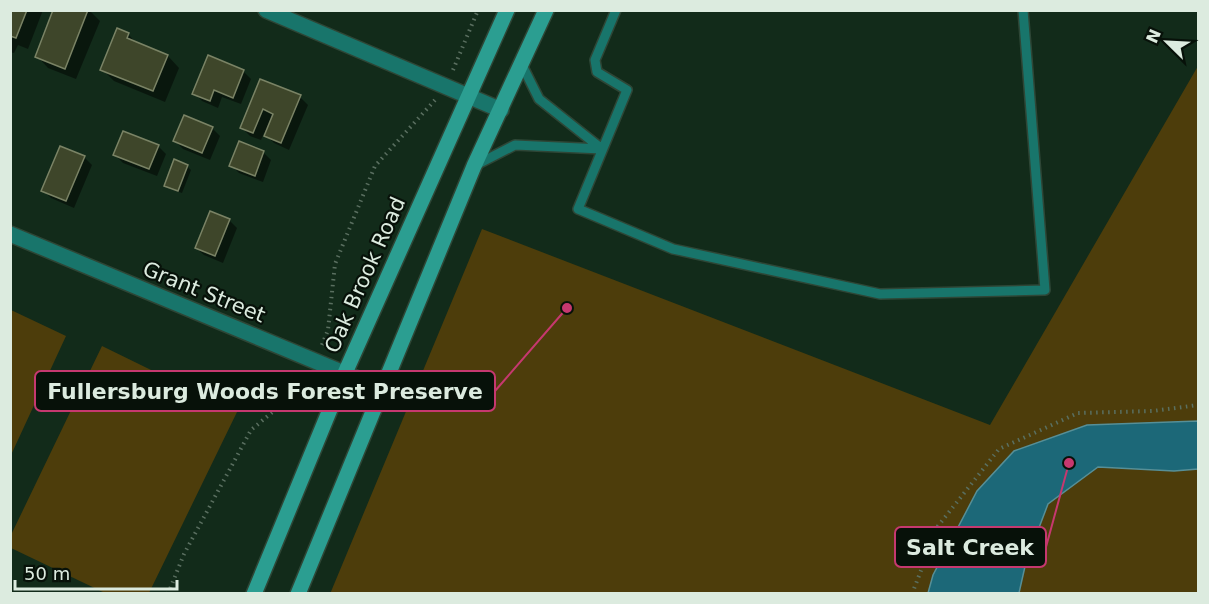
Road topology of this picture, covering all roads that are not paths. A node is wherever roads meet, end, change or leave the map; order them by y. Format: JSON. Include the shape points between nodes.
{"nodes":[{"id":1,"x":266,"y":10,"type":"edge"},
{"id":2,"x":507,"y":10,"type":"edge"},
{"id":3,"x":546,"y":10,"type":"edge"},
{"id":4,"x":616,"y":10,"type":"edge"},
{"id":5,"x":1023,"y":10,"type":"edge"},
{"id":6,"x":522,"y":65,"type":"junction"},
{"id":7,"x":469,"y":95,"type":"junction"},
{"id":8,"x":501,"y":110,"type":"junction"},
{"id":9,"x":602,"y":149,"type":"junction"},
{"id":10,"x":474,"y":166,"type":"junction"},
{"id":11,"x":10,"y":234,"type":"edge"},
{"id":12,"x":345,"y":373,"type":"junction"},
{"id":13,"x":382,"y":389,"type":"junction"},
{"id":14,"x":254,"y":594,"type":"edge"},
{"id":15,"x":298,"y":594,"type":"edge"}],
"edges":[{"from":1,"to":7,"type":"street"},
{"from":2,"to":7,"type":"main road","name":"Oak Brook Road"},
{"from":3,"to":6,"type":"main road"},
{"from":4,"to":9,"type":"lane","via":[[595,60],[597,72],[627,90]]},
{"from":5,"to":9,"type":"lane","via":[[1045,290],[879,294],[673,249],[578,209]]},
{"from":6,"to":8,"type":"main road"},
{"from":6,"to":9,"type":"lane","via":[[539,99]]},
{"from":7,"to":8,"type":"street"},
{"from":7,"to":12,"type":"main road","name":"Oak Brook Road"},
{"from":8,"to":10,"type":"main road"},
{"from":9,"to":10,"type":"lane","via":[[515,145]]},
{"from":10,"to":13,"type":"main road"},
{"from":11,"to":12,"type":"street","name":"Grant Street"},
{"from":12,"to":13,"type":"street","name":"Grant Street"},
{"from":12,"to":14,"type":"main road","name":"Oak Brook Road"},
{"from":13,"to":15,"type":"main road"}]}
